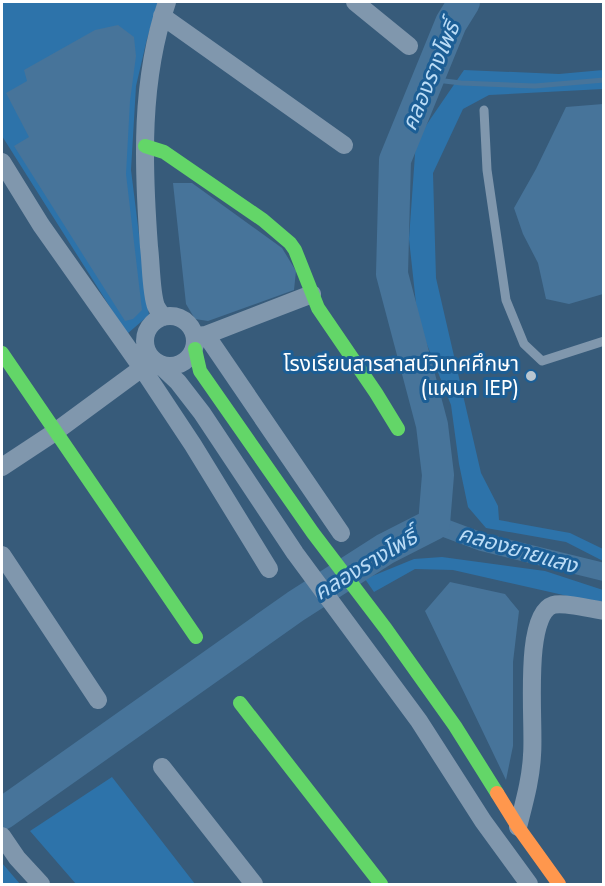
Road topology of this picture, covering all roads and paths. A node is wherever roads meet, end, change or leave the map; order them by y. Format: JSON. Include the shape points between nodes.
{"nodes":[{"id":1,"x":355,"y":2,"type":"edge"},
{"id":2,"x":164,"y":9,"type":"edge"},
{"id":3,"x":409,"y":46,"type":"dead end"},
{"id":4,"x":484,"y":110,"type":"dead end"},
{"id":5,"x":344,"y":145,"type":"dead end"},
{"id":6,"x":145,"y":146,"type":"junction"},
{"id":7,"x":2,"y":162,"type":"edge"},
{"id":8,"x":312,"y":294,"type":"junction"},
{"id":9,"x":164,"y":317,"type":"junction"},
{"id":10,"x":198,"y":340,"type":"junction"},
{"id":11,"x":603,"y":341,"type":"edge"},
{"id":12,"x":2,"y":353,"type":"edge"},
{"id":13,"x":151,"y":363,"type":"junction"},
{"id":14,"x":398,"y":429,"type":"dead end"},
{"id":15,"x":55,"y":432,"type":"junction"},
{"id":16,"x":2,"y":466,"type":"edge"},
{"id":17,"x":340,"y":532,"type":"dead end"},
{"id":18,"x":2,"y":555,"type":"edge"},
{"id":19,"x":269,"y":569,"type":"dead end"},
{"id":20,"x":603,"y":611,"type":"edge"},
{"id":21,"x":196,"y":637,"type":"dead end"},
{"id":22,"x":98,"y":700,"type":"dead end"},
{"id":23,"x":240,"y":703,"type":"dead end"},
{"id":24,"x":162,"y":767,"type":"dead end"},
{"id":25,"x":518,"y":827,"type":"junction"},
{"id":26,"x":2,"y":836,"type":"edge"},
{"id":27,"x":41,"y":885,"type":"edge"},
{"id":28,"x":254,"y":885,"type":"edge"},
{"id":29,"x":381,"y":885,"type":"edge"},
{"id":30,"x":529,"y":885,"type":"edge"},
{"id":31,"x":559,"y":885,"type":"edge"}],
"edges":[{"from":1,"to":3,"type":"street"},
{"from":2,"to":5,"type":"street"},
{"from":2,"to":6,"type":"street","via":[[150,70]]},
{"from":4,"to":11,"type":"lane","via":[[487,170],[506,300],[524,344],[542,361]]},
{"from":6,"to":8,"type":"street","via":[[164,152],[279,232],[295,250]]},
{"from":6,"to":9,"type":"street","via":[[152,280],[155,304]]},
{"from":7,"to":13,"type":"street","via":[[41,225]]},
{"from":8,"to":10,"type":"street"},
{"from":8,"to":14,"type":"street"},
{"from":9,"to":10,"type":"street","via":[[185,321]]},
{"from":9,"to":13,"type":"street","via":[[147,332],[145,341]]},
{"from":10,"to":13,"type":"street","via":[[181,365]]},
{"from":10,"to":17,"type":"street"},
{"from":10,"to":25,"type":"street","via":[[200,371],[455,726]]},
{"from":12,"to":15,"type":"street"},
{"from":13,"to":15,"type":"street"},
{"from":13,"to":19,"type":"street","via":[[193,445]]},
{"from":13,"to":30,"type":"street","via":[[178,382],[202,413],[295,553],[419,721]]},
{"from":15,"to":16,"type":"street"},
{"from":15,"to":21,"type":"street"},
{"from":18,"to":22,"type":"street"},
{"from":20,"to":25,"type":"street","via":[[553,605],[538,622],[532,667],[533,752]]},
{"from":23,"to":29,"type":"street"},
{"from":24,"to":28,"type":"street"},
{"from":25,"to":31,"type":"street"},
{"from":26,"to":27,"type":"street"}]}
